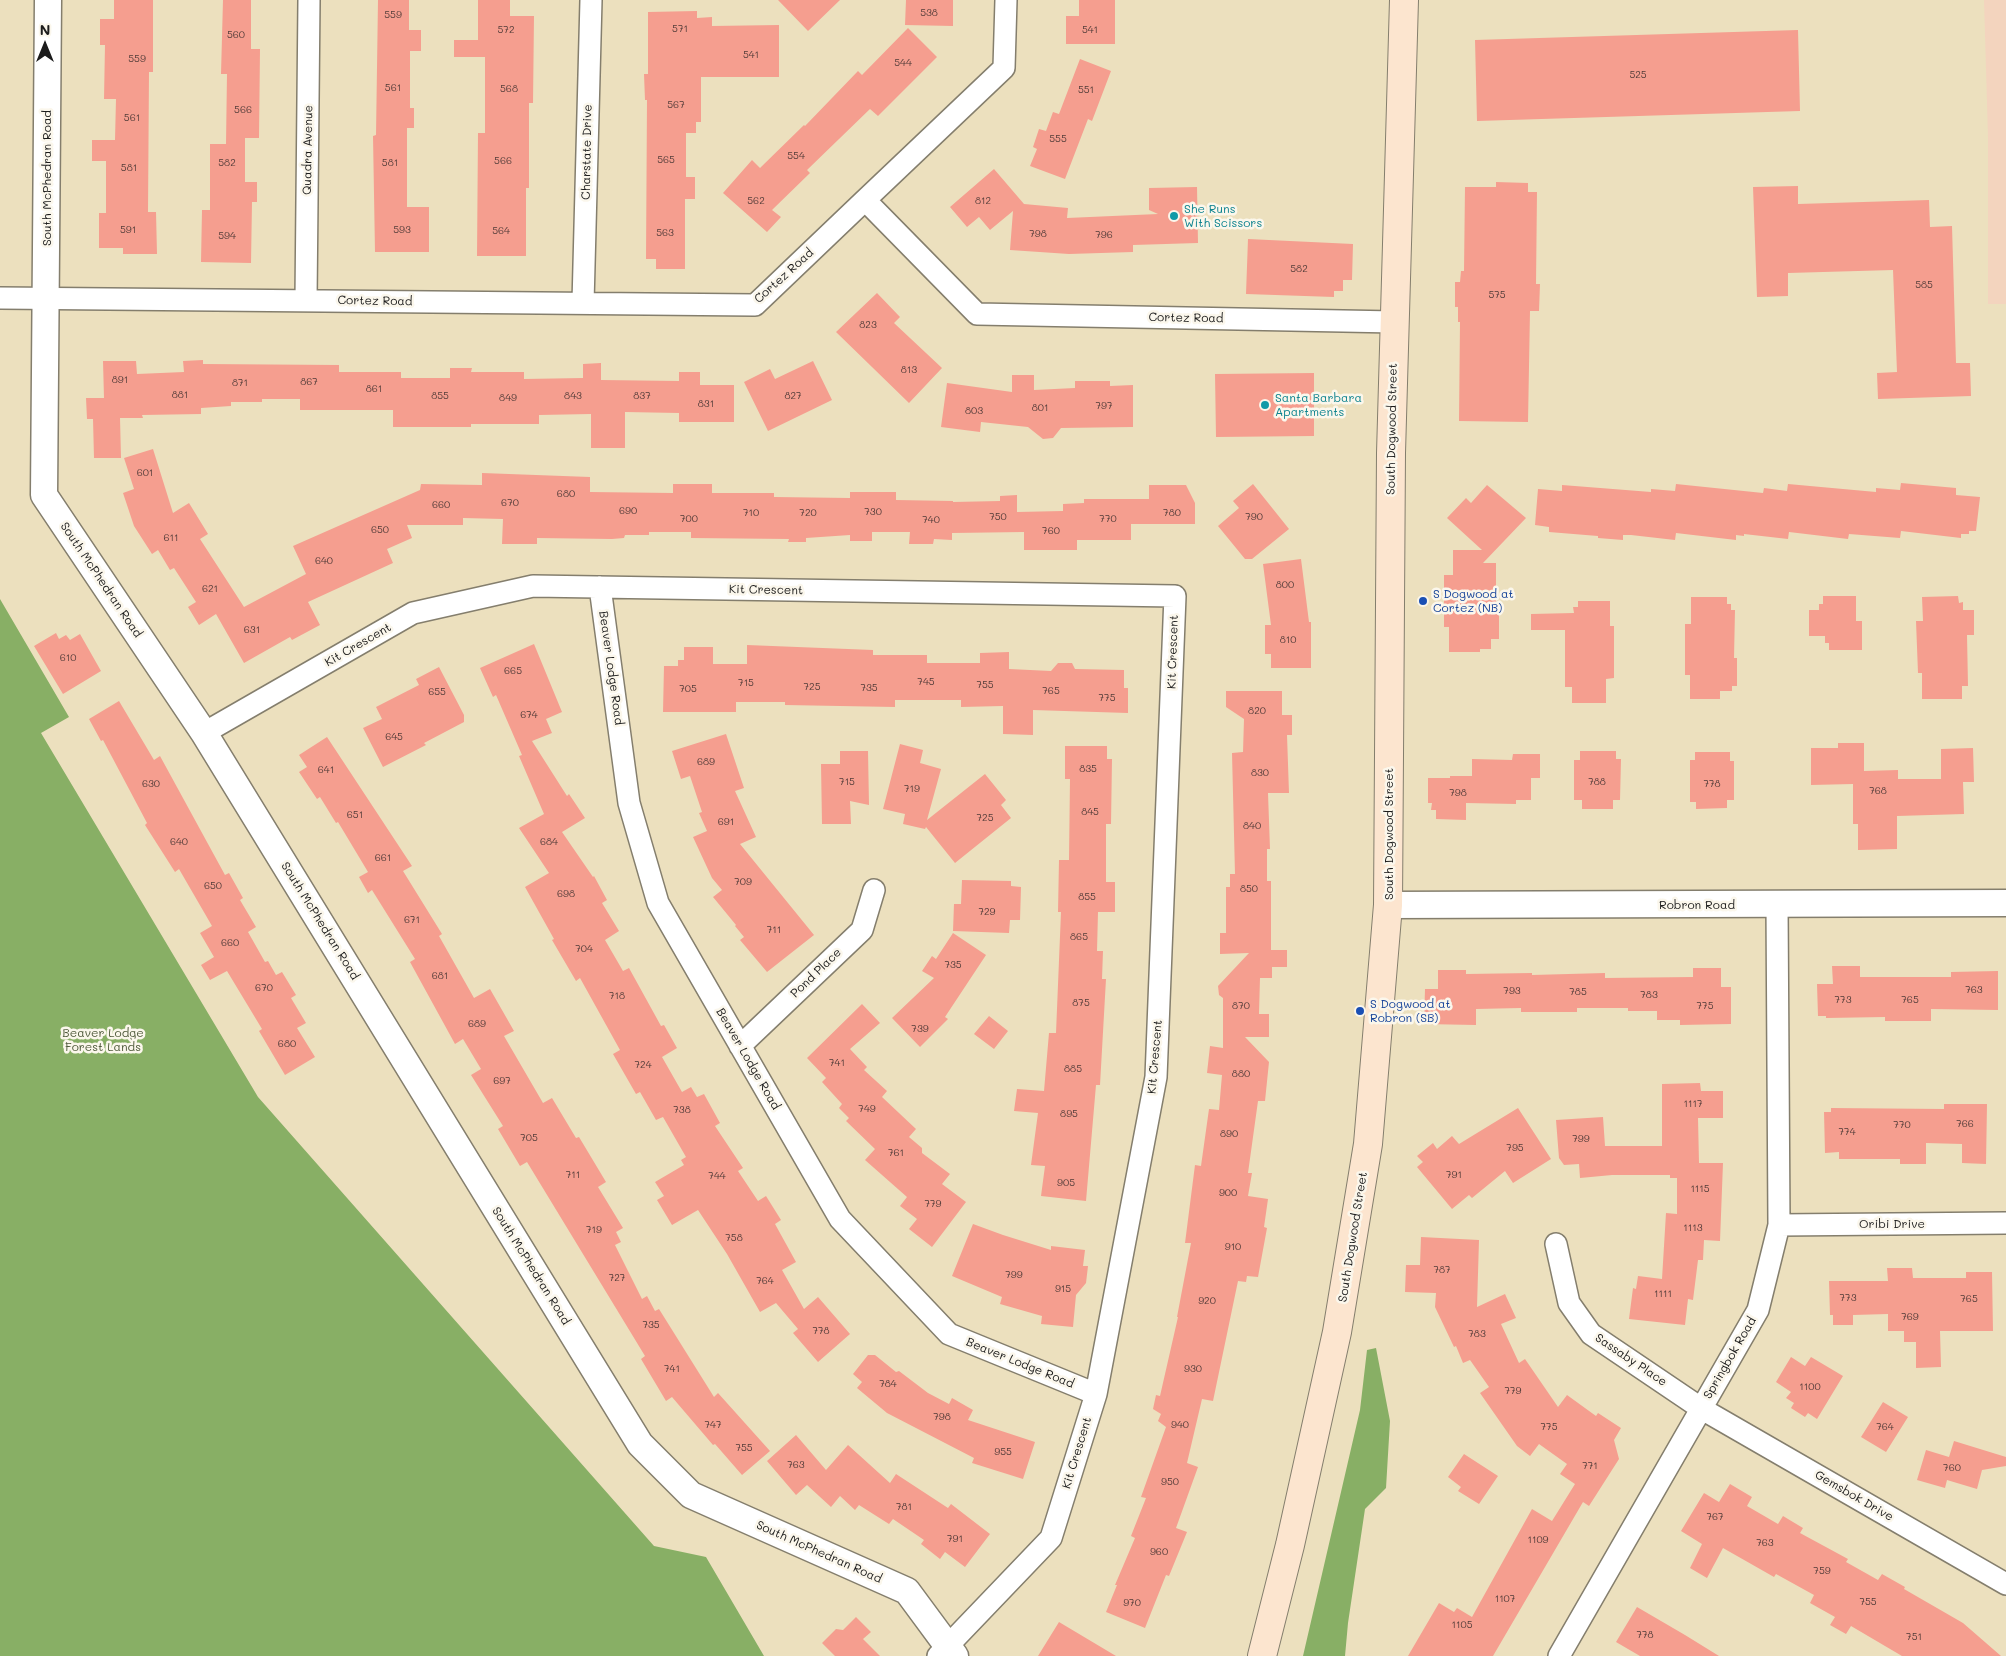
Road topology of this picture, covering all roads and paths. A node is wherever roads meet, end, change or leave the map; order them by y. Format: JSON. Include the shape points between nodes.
{"nodes":[{"id":1,"x":48,"y":0,"type":"edge"},
{"id":2,"x":309,"y":0,"type":"edge"},
{"id":3,"x":591,"y":0,"type":"edge"},
{"id":4,"x":1006,"y":0,"type":"edge"},
{"id":5,"x":1404,"y":0,"type":"edge"},
{"id":6,"x":865,"y":200,"type":"junction"},
{"id":7,"x":46,"y":297,"type":"junction"},
{"id":8,"x":0,"y":298,"type":"edge"},
{"id":9,"x":306,"y":300,"type":"junction"},
{"id":10,"x":583,"y":303,"type":"junction"},
{"id":11,"x":1395,"y":322,"type":"junction"},
{"id":12,"x":600,"y":587,"type":"junction"},
{"id":13,"x":204,"y":733,"type":"junction"},
{"id":14,"x":874,"y":890,"type":"dead end"},
{"id":15,"x":2006,"y":903,"type":"edge"},
{"id":16,"x":1776,"y":904,"type":"junction"},
{"id":17,"x":1388,"y":905,"type":"junction"},
{"id":18,"x":740,"y":1046,"type":"junction"},
{"id":19,"x":2006,"y":1223,"type":"edge"},
{"id":20,"x":1779,"y":1225,"type":"junction"},
{"id":21,"x":1556,"y":1244,"type":"dead end"},
{"id":22,"x":1096,"y":1394,"type":"junction"},
{"id":23,"x":1702,"y":1408,"type":"junction"},
{"id":24,"x":2006,"y":1584,"type":"edge"},
{"id":25,"x":947,"y":1653,"type":"edge"},
{"id":26,"x":1262,"y":1656,"type":"edge"},
{"id":27,"x":1559,"y":1656,"type":"edge"}],
"edges":[{"from":1,"to":7,"type":"street","name":"South McPhedran Road"},
{"from":2,"to":9,"type":"street","name":"Quadra Avenue"},
{"from":3,"to":10,"type":"street","name":"Charstate Drive"},
{"from":4,"to":6,"type":"street","via":[[1004,68]]},
{"from":5,"to":11,"type":"main road","name":"South Dogwood Street"},
{"from":6,"to":10,"type":"street","name":"Cortez Road","via":[[755,305]]},
{"from":6,"to":11,"type":"street","name":"Cortez Road","via":[[977,314]]},
{"from":7,"to":8,"type":"street","name":"Cortez Road"},
{"from":7,"to":9,"type":"street","name":"Cortez Road"},
{"from":7,"to":13,"type":"street","name":"South McPhedran Road","via":[[44,495]]},
{"from":9,"to":10,"type":"street","name":"Cortez Road"},
{"from":11,"to":17,"type":"main road","name":"South Dogwood Street"},
{"from":12,"to":13,"type":"street","name":"Kit Crescent","via":[[533,586],[413,613]]},
{"from":12,"to":18,"type":"street","name":"Beaver Lodge Road","via":[[629,803],[658,903]]},
{"from":12,"to":22,"type":"street","name":"Kit Crescent","via":[[1175,596],[1156,1077]]},
{"from":13,"to":25,"type":"street","name":"South McPhedran Road","via":[[640,1444],[691,1496],[907,1591]]},
{"from":14,"to":18,"type":"street","name":"Pond Place","via":[[862,930]]},
{"from":15,"to":16,"type":"street","name":"Robron Road"},
{"from":16,"to":17,"type":"street","name":"Robron Road"},
{"from":16,"to":20,"type":"street","name":"Springbok Road"},
{"from":17,"to":26,"type":"main road","name":"South Dogwood Street","via":[[1368,1144],[1338,1323],[1290,1545]]},
{"from":18,"to":22,"type":"street","name":"Beaver Lodge Road","via":[[840,1219],[949,1334]]},
{"from":19,"to":20,"type":"street","name":"Oribi Drive"},
{"from":20,"to":23,"type":"street","name":"Springbok Road","via":[[1758,1310]]},
{"from":21,"to":23,"type":"street","name":"Sassaby Place","via":[[1570,1303],[1591,1334]]},
{"from":22,"to":25,"type":"street","name":"Kit Crescent","via":[[1051,1538]]},
{"from":23,"to":24,"type":"street","name":"Gemsbok Drive"},
{"from":23,"to":27,"type":"street","name":"Springbok Road"}]}
